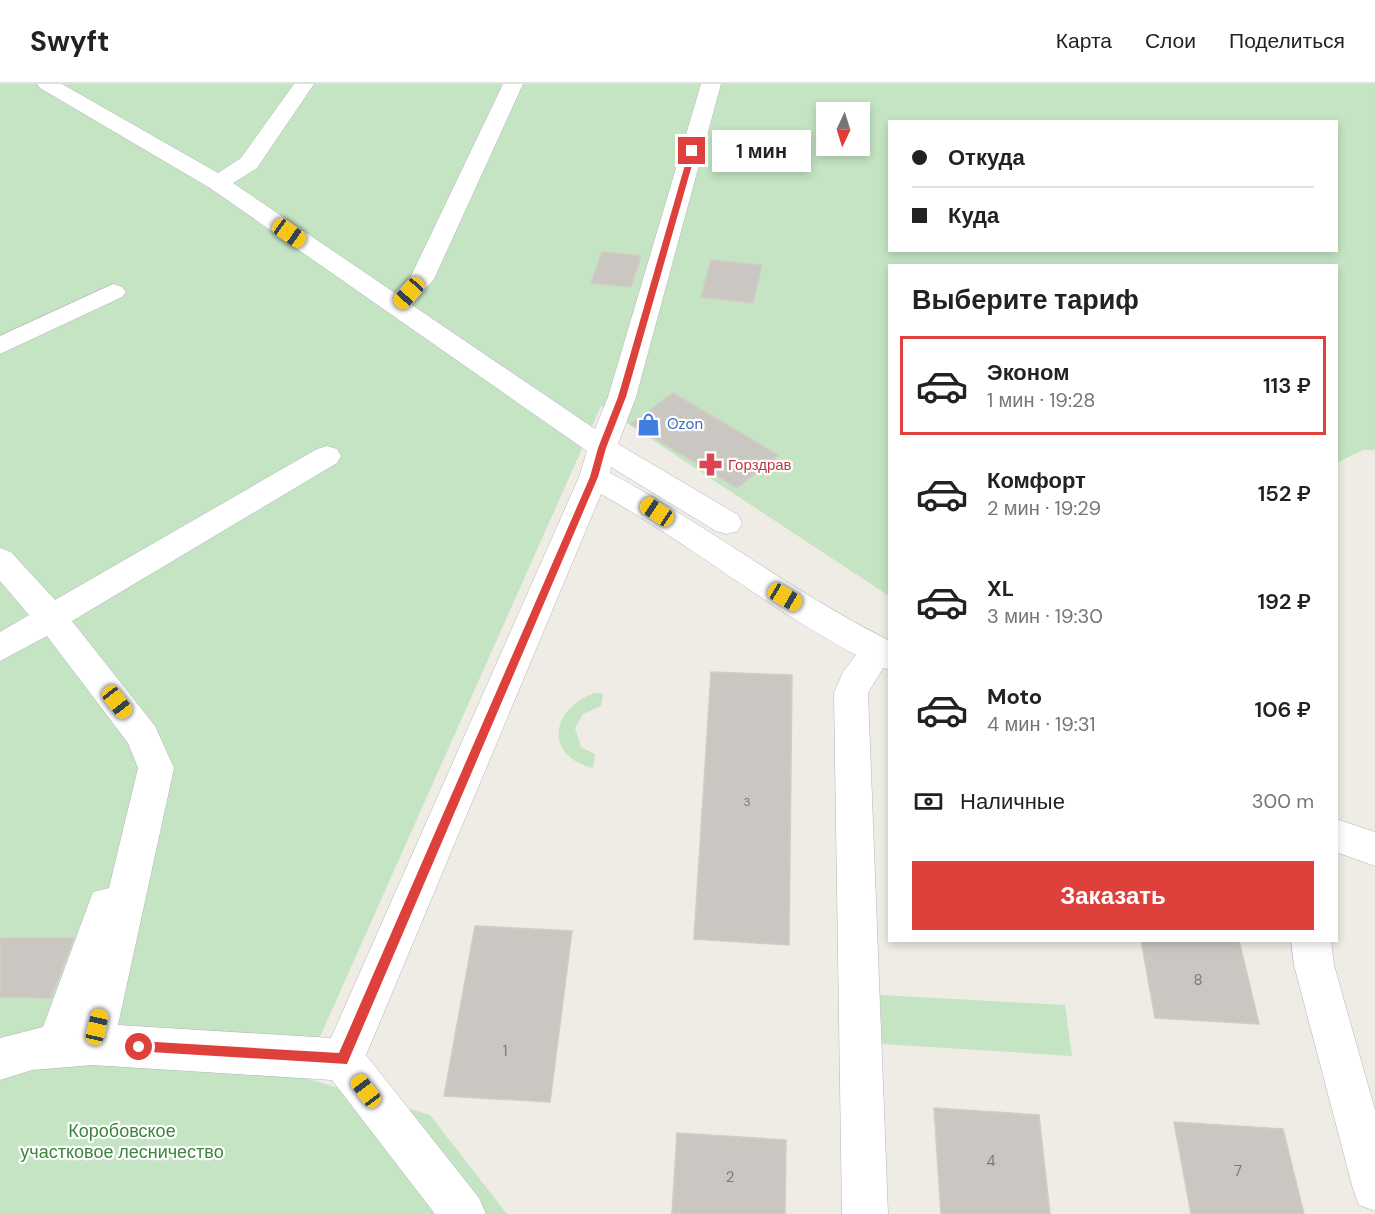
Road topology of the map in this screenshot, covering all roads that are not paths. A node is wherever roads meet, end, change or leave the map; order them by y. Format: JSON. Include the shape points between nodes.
{"nodes":[{"id":1,"x":47,"y":84,"type":"edge"},
{"id":2,"x":304,"y":84,"type":"edge"},
{"id":3,"x":513,"y":84,"type":"edge"},
{"id":4,"x":711,"y":84,"type":"edge"},
{"id":5,"x":218,"y":183,"type":"junction"},
{"id":6,"x":112,"y":292,"type":"dead end"},
{"id":7,"x":396,"y":308,"type":"junction"},
{"id":8,"x":0,"y":346,"type":"edge"},
{"id":9,"x":327,"y":456,"type":"dead end"},
{"id":10,"x":598,"y":463,"type":"junction"},
{"id":11,"x":727,"y":523,"type":"dead end"},
{"id":12,"x":0,"y":560,"type":"edge"},
{"id":13,"x":51,"y":618,"type":"junction"},
{"id":14,"x":0,"y":648,"type":"edge"},
{"id":15,"x":883,"y":654,"type":"edge"},
{"id":16,"x":1338,"y":836,"type":"edge"},
{"id":17,"x":1375,"y":849,"type":"edge"},
{"id":18,"x":1311,"y":942,"type":"edge"},
{"id":19,"x":75,"y":1046,"type":"junction"},
{"id":20,"x":0,"y":1059,"type":"edge"},
{"id":21,"x":343,"y":1060,"type":"junction"},
{"id":22,"x":1375,"y":1189,"type":"edge"},
{"id":23,"x":463,"y":1214,"type":"edge"},
{"id":24,"x":865,"y":1214,"type":"edge"}],
"edges":[{"from":1,"to":5,"type":"street"},
{"from":2,"to":5,"type":"street","via":[[249,162]]},
{"from":3,"to":7,"type":"street","via":[[423,279]]},
{"from":4,"to":10,"type":"street","via":[[622,397]]},
{"from":5,"to":7,"type":"street"},
{"from":6,"to":8,"type":"street"},
{"from":7,"to":10,"type":"street"},
{"from":9,"to":13,"type":"street"},
{"from":10,"to":11,"type":"street"},
{"from":10,"to":15,"type":"street","via":[[639,500],[785,597]]},
{"from":10,"to":21,"type":"street"},
{"from":12,"to":13,"type":"street"},
{"from":13,"to":14,"type":"street"},
{"from":13,"to":19,"type":"street","via":[[143,736],[156,768]]},
{"from":15,"to":24,"type":"street","via":[[855,682],[851,693]]},
{"from":16,"to":17,"type":"street"},
{"from":18,"to":22,"type":"street","via":[[1314,965]]},
{"from":19,"to":20,"type":"street","via":[[32,1050]]},
{"from":19,"to":21,"type":"street"},
{"from":21,"to":23,"type":"street"}]}
